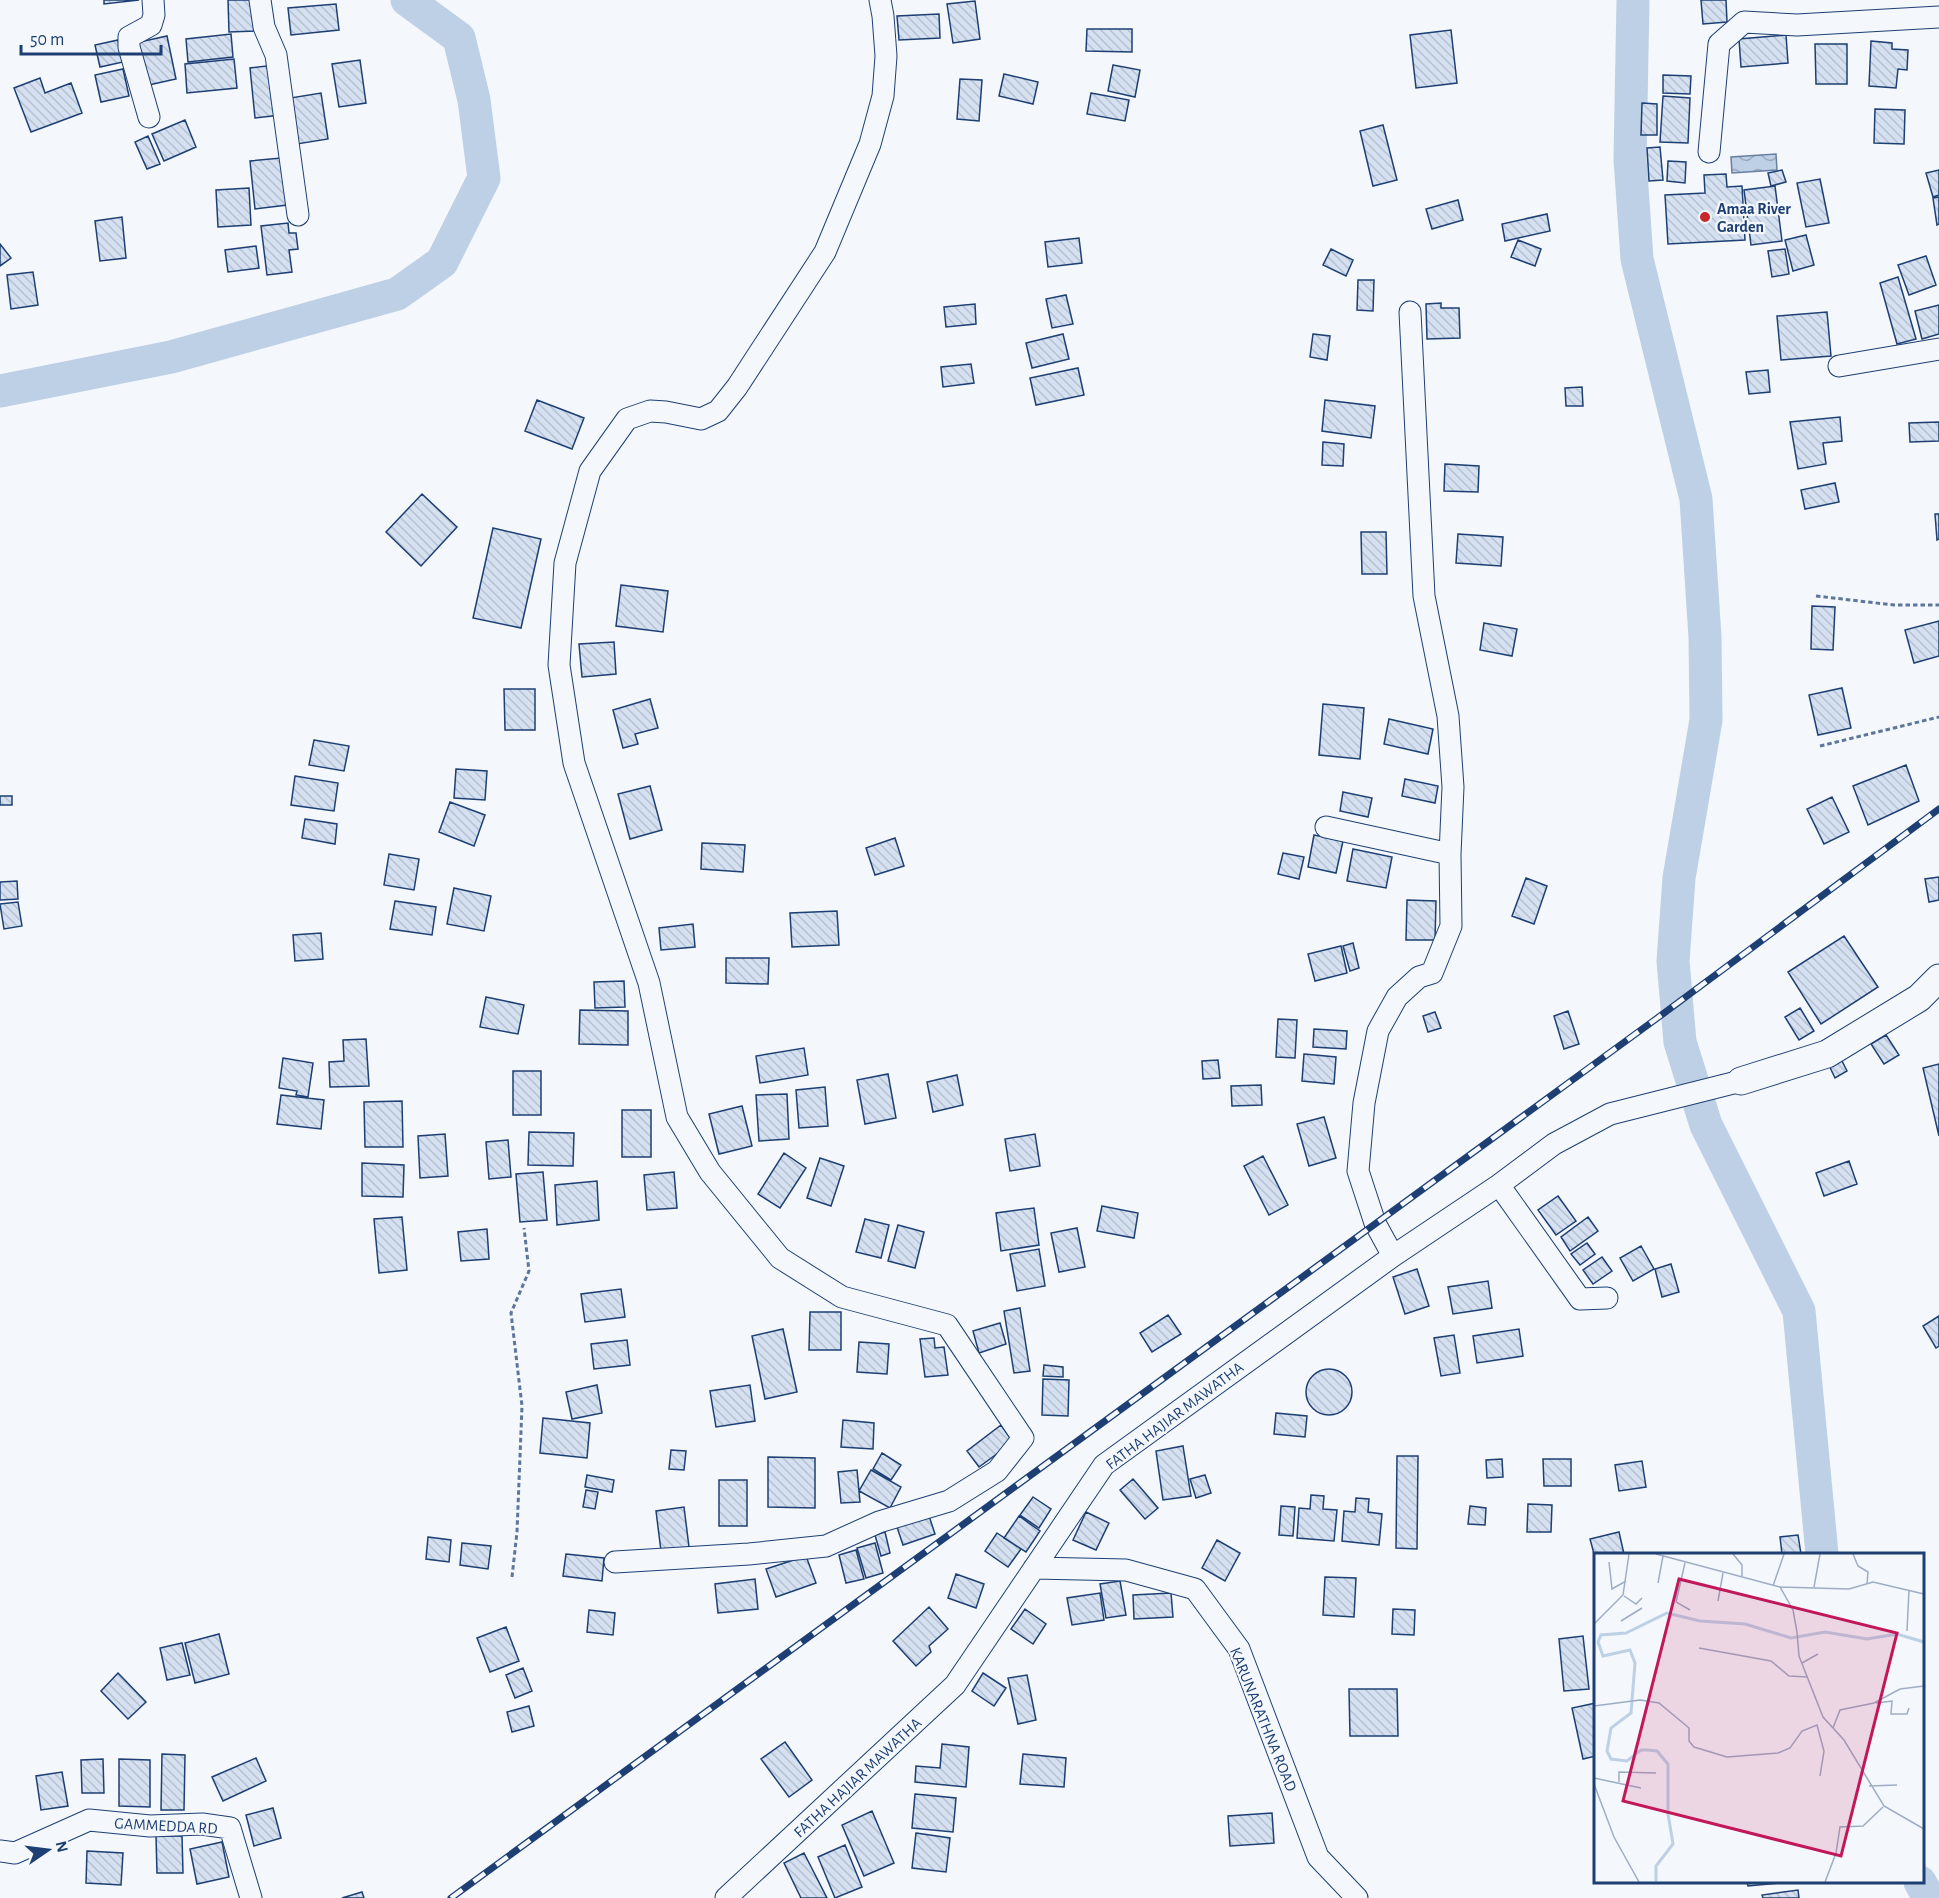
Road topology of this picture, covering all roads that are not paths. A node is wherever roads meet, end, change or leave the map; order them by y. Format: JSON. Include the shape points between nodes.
{"nodes":[{"id":1,"x":153,"y":0,"type":"edge"},
{"id":2,"x":260,"y":0,"type":"edge"},
{"id":3,"x":880,"y":0,"type":"edge"},
{"id":4,"x":1939,"y":17,"type":"edge"},
{"id":5,"x":149,"y":117,"type":"dead end"},
{"id":6,"x":1709,"y":152,"type":"dead end"},
{"id":7,"x":298,"y":214,"type":"dead end"},
{"id":8,"x":1410,"y":312,"type":"dead end"},
{"id":9,"x":1939,"y":349,"type":"edge"},
{"id":10,"x":1839,"y":366,"type":"dead end"},
{"id":11,"x":1326,"y":827,"type":"dead end"},
{"id":12,"x":1450,"y":854,"type":"junction"},
{"id":13,"x":1939,"y":978,"type":"edge"},
{"id":14,"x":1741,"y":1081,"type":"joint"},
{"id":15,"x":1499,"y":1185,"type":"junction"},
{"id":16,"x":1393,"y":1256,"type":"junction"},
{"id":17,"x":1607,"y":1298,"type":"dead end"},
{"id":18,"x":615,"y":1562,"type":"dead end"},
{"id":19,"x":1034,"y":1568,"type":"junction"},
{"id":20,"x":0,"y":1851,"type":"edge"},
{"id":21,"x":1318,"y":1857,"type":"junction"},
{"id":22,"x":251,"y":1898,"type":"edge"},
{"id":23,"x":726,"y":1898,"type":"edge"},
{"id":24,"x":1334,"y":1898,"type":"edge"},
{"id":25,"x":1357,"y":1898,"type":"edge"}],
"edges":[{"from":1,"to":5,"type":"street","via":[[151,25],[129,37]]},
{"from":2,"to":7,"type":"street","via":[[264,27],[276,55]]},
{"from":3,"to":18,"type":"street","via":[[885,56],[883,96],[870,144],[825,252],[737,387],[717,411],[701,419],[650,411],[627,419],[590,471],[564,563],[559,665],[574,763],[649,983],[682,1126],[710,1172],[780,1258],[842,1297],[947,1325],[1023,1438],[997,1471],[949,1501],[879,1522],[826,1546]]},
{"from":4,"to":6,"type":"street","via":[[1797,24],[1744,22],[1719,44]]},
{"from":8,"to":12,"type":"street","via":[[1424,596],[1449,716],[1453,787]]},
{"from":9,"to":10,"type":"street"},
{"from":11,"to":12,"type":"street"},
{"from":12,"to":16,"type":"street","via":[[1451,926],[1431,973],[1419,977],[1397,997],[1378,1031],[1364,1103],[1359,1171],[1375,1223]]},
{"from":13,"to":14,"type":"main road","via":[[1919,998],[1827,1054]]},
{"from":14,"to":15,"type":"street","name":"FATHA HAJIAR MAWATHA","via":[[1610,1114],[1554,1144]]},
{"from":15,"to":16,"type":"street","name":"FATHA HAJIAR MAWATHA"},
{"from":15,"to":17,"type":"street","via":[[1580,1299]]},
{"from":16,"to":19,"type":"street","name":"FATHA HAJIAR MAWATHA","via":[[1104,1464]]},
{"from":19,"to":21,"type":"street","name":"KARUNARATHNA ROAD","via":[[1126,1570],[1196,1589],[1239,1649]]},
{"from":19,"to":23,"type":"street","name":"FATHA HAJIAR MAWATHA","via":[[955,1685]]},
{"from":20,"to":22,"type":"street","name":"GAMMEDDA RD","via":[[15,1853],[89,1820],[230,1828]]},
{"from":21,"to":24,"type":"street"},
{"from":21,"to":25,"type":"street","name":"KARUNARATHNA ROAD"}]}
